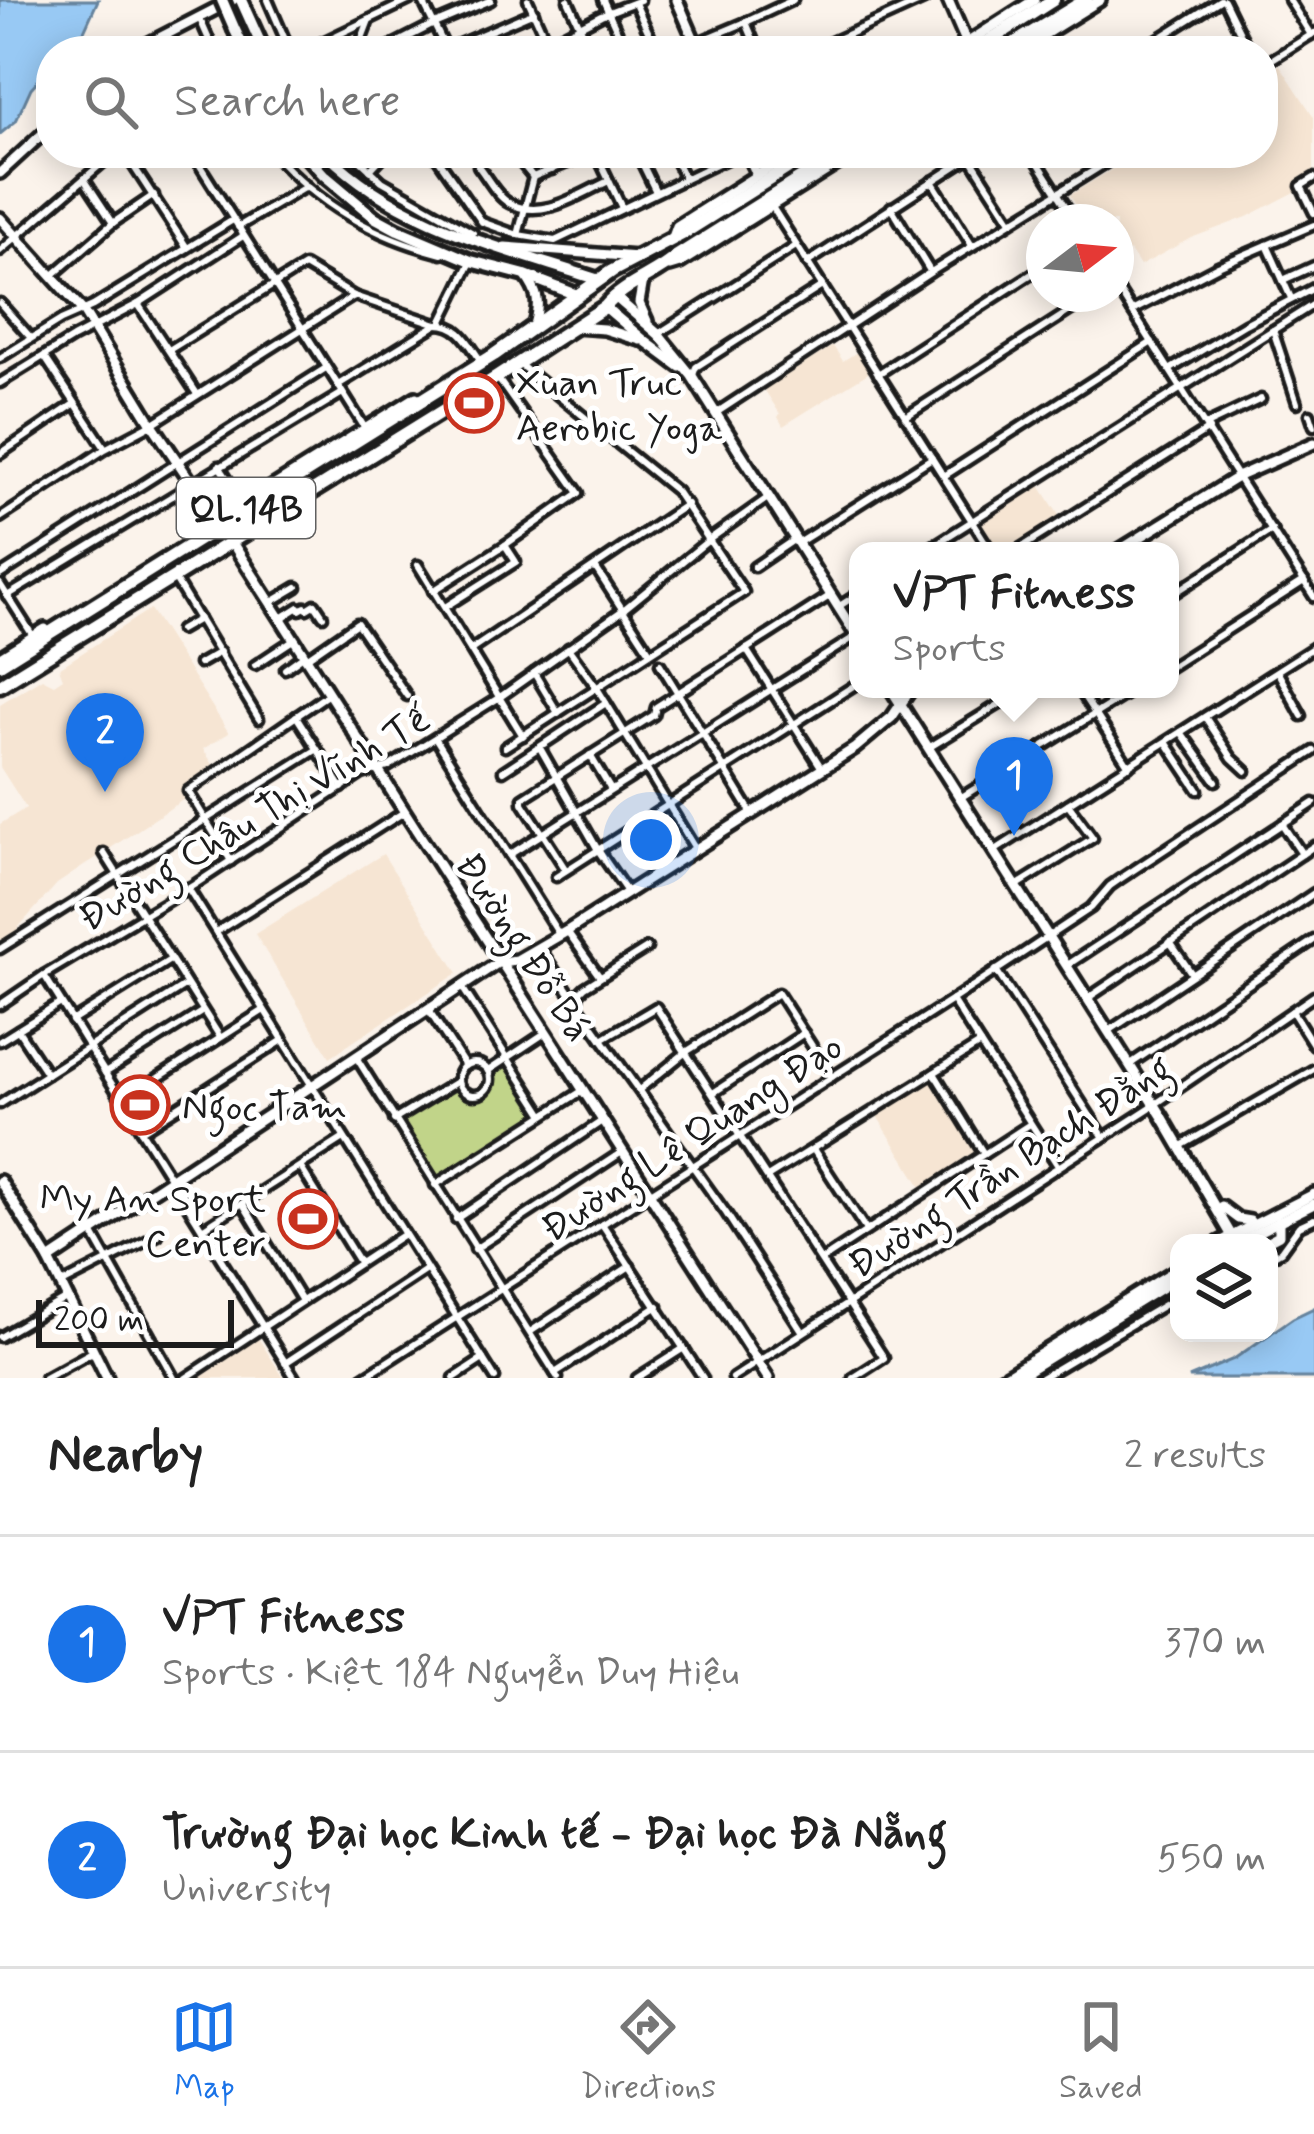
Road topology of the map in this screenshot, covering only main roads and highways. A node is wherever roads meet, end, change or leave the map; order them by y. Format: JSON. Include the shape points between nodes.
{"nodes":[{"id":1,"x":222,"y":0,"type":"edge"},
{"id":2,"x":237,"y":0,"type":"edge"},
{"id":3,"x":1053,"y":0,"type":"edge"},
{"id":4,"x":1086,"y":0,"type":"edge"},
{"id":5,"x":239,"y":36,"type":"edge"},
{"id":6,"x":257,"y":36,"type":"edge"},
{"id":7,"x":991,"y":36,"type":"edge"},
{"id":8,"x":1027,"y":36,"type":"edge"},
{"id":9,"x":318,"y":168,"type":"edge"},
{"id":10,"x":343,"y":168,"type":"edge"},
{"id":11,"x":782,"y":168,"type":"edge"},
{"id":12,"x":820,"y":168,"type":"edge"},
{"id":13,"x":599,"y":280,"type":"junction"},
{"id":14,"x":577,"y":295,"type":"junction"},
{"id":15,"x":609,"y":301,"type":"junction"},
{"id":16,"x":0,"y":660,"type":"edge"},
{"id":17,"x":0,"y":688,"type":"edge"}],
"edges":[{"from":1,"to":5,"type":"main road","bridge":true},
{"from":2,"to":6,"type":"main road"},
{"from":3,"to":7,"type":"highway"},
{"from":4,"to":8,"type":"highway"},
{"from":9,"to":14,"type":"main road","via":[[374,217],[471,261]]},
{"from":10,"to":13,"type":"main road","via":[[397,207]]},
{"from":11,"to":13,"type":"highway"},
{"from":12,"to":15,"type":"highway","number":"QL.14B"},
{"from":13,"to":14,"type":"highway"},
{"from":13,"to":15,"type":"highway"},
{"from":14,"to":15,"type":"highway"},
{"from":14,"to":16,"type":"highway","number":"QL.14B","via":[[494,355]]},
{"from":15,"to":17,"type":"highway","number":"QL.14B","via":[[498,379]]}]}
